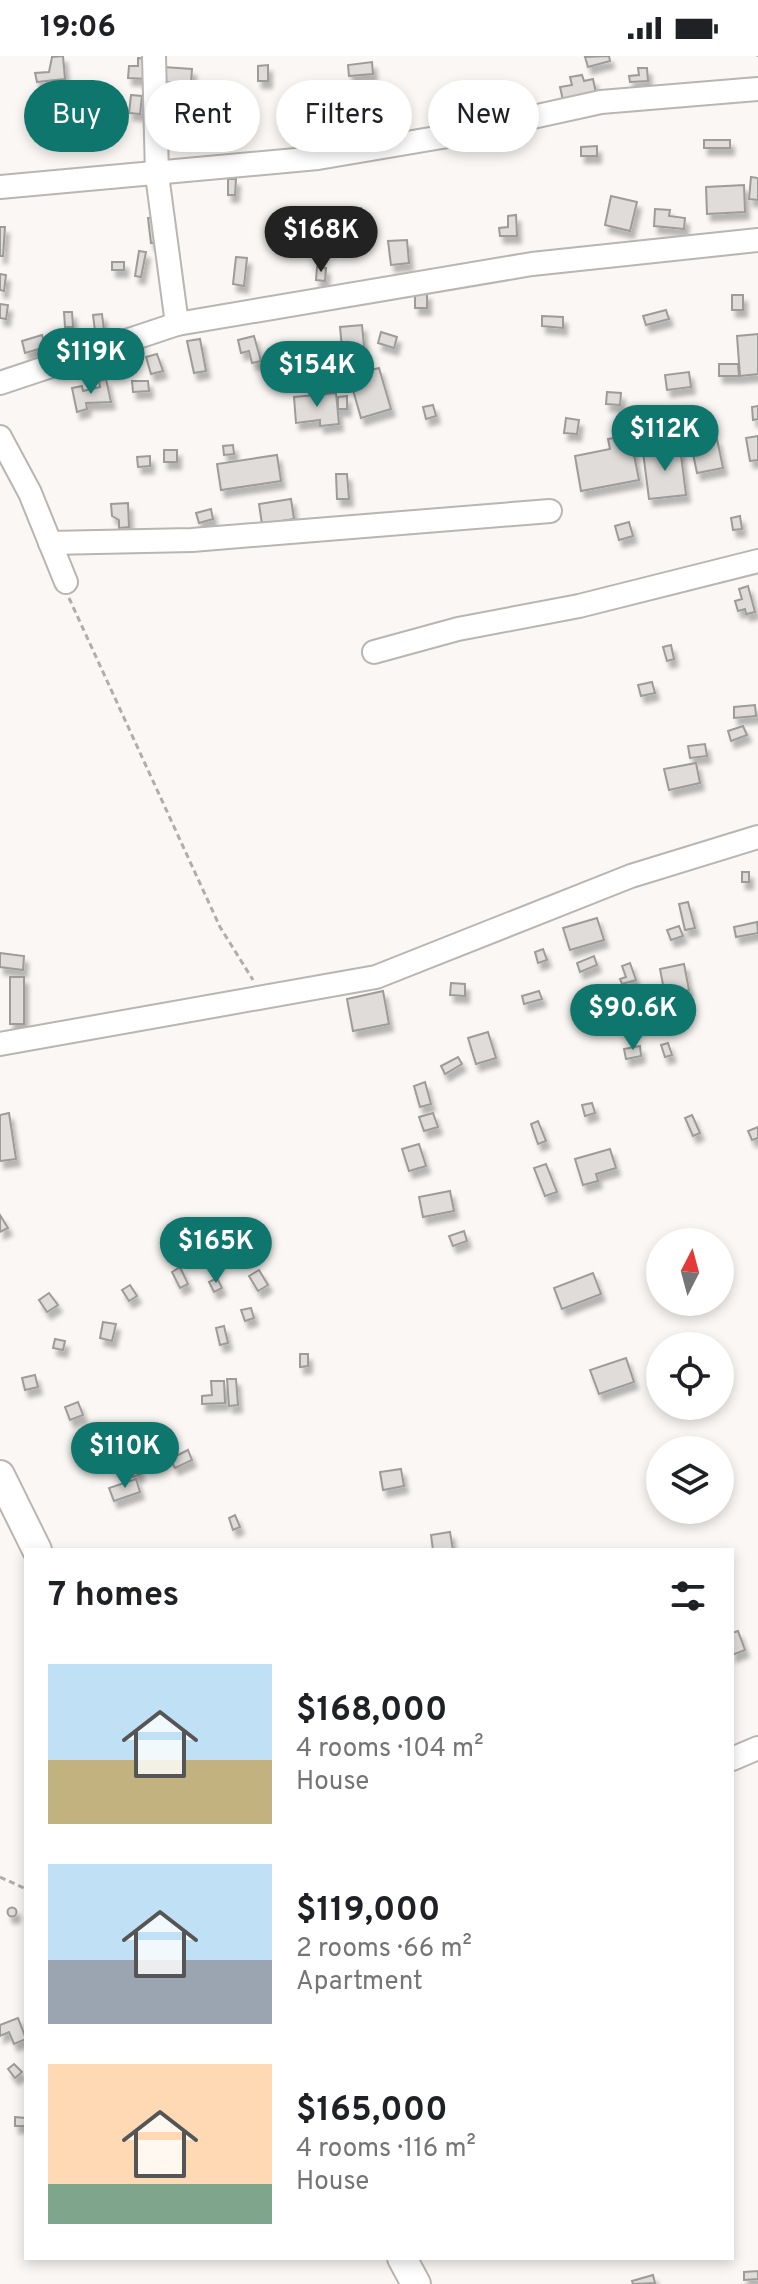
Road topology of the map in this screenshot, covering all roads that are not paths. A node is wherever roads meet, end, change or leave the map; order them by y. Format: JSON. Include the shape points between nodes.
{"nodes":[{"id":1,"x":154,"y":56,"type":"edge"},
{"id":2,"x":758,"y":89,"type":"edge"},
{"id":3,"x":157,"y":175,"type":"junction"},
{"id":4,"x":0,"y":187,"type":"edge"},
{"id":5,"x":758,"y":240,"type":"edge"},
{"id":6,"x":177,"y":324,"type":"junction"},
{"id":7,"x":0,"y":383,"type":"edge"},
{"id":8,"x":0,"y":437,"type":"edge"},
{"id":9,"x":550,"y":511,"type":"dead end"},
{"id":10,"x":50,"y":543,"type":"junction"},
{"id":11,"x":758,"y":561,"type":"edge"},
{"id":12,"x":66,"y":582,"type":"road end"},
{"id":13,"x":374,"y":652,"type":"dead end"},
{"id":14,"x":758,"y":837,"type":"edge"},
{"id":15,"x":0,"y":1044,"type":"edge"},
{"id":16,"x":0,"y":1475,"type":"edge"},
{"id":17,"x":36,"y":1548,"type":"edge"},
{"id":18,"x":758,"y":1748,"type":"edge"},
{"id":19,"x":734,"y":1758,"type":"edge"},
{"id":20,"x":403,"y":2260,"type":"edge"},
{"id":21,"x":416,"y":2284,"type":"edge"}],
"edges":[{"from":1,"to":3,"type":"street"},
{"from":2,"to":3,"type":"street","via":[[601,102],[318,158]]},
{"from":3,"to":4,"type":"street"},
{"from":3,"to":6,"type":"street"},
{"from":5,"to":6,"type":"street","via":[[532,264]]},
{"from":6,"to":7,"type":"street"},
{"from":8,"to":10,"type":"street"},
{"from":9,"to":10,"type":"street","via":[[192,540]]},
{"from":10,"to":12,"type":"street"},
{"from":11,"to":13,"type":"street"},
{"from":14,"to":15,"type":"street","via":[[631,876],[376,977]]},
{"from":16,"to":17,"type":"main road"},
{"from":18,"to":19,"type":"street"},
{"from":20,"to":21,"type":"main road"}]}
